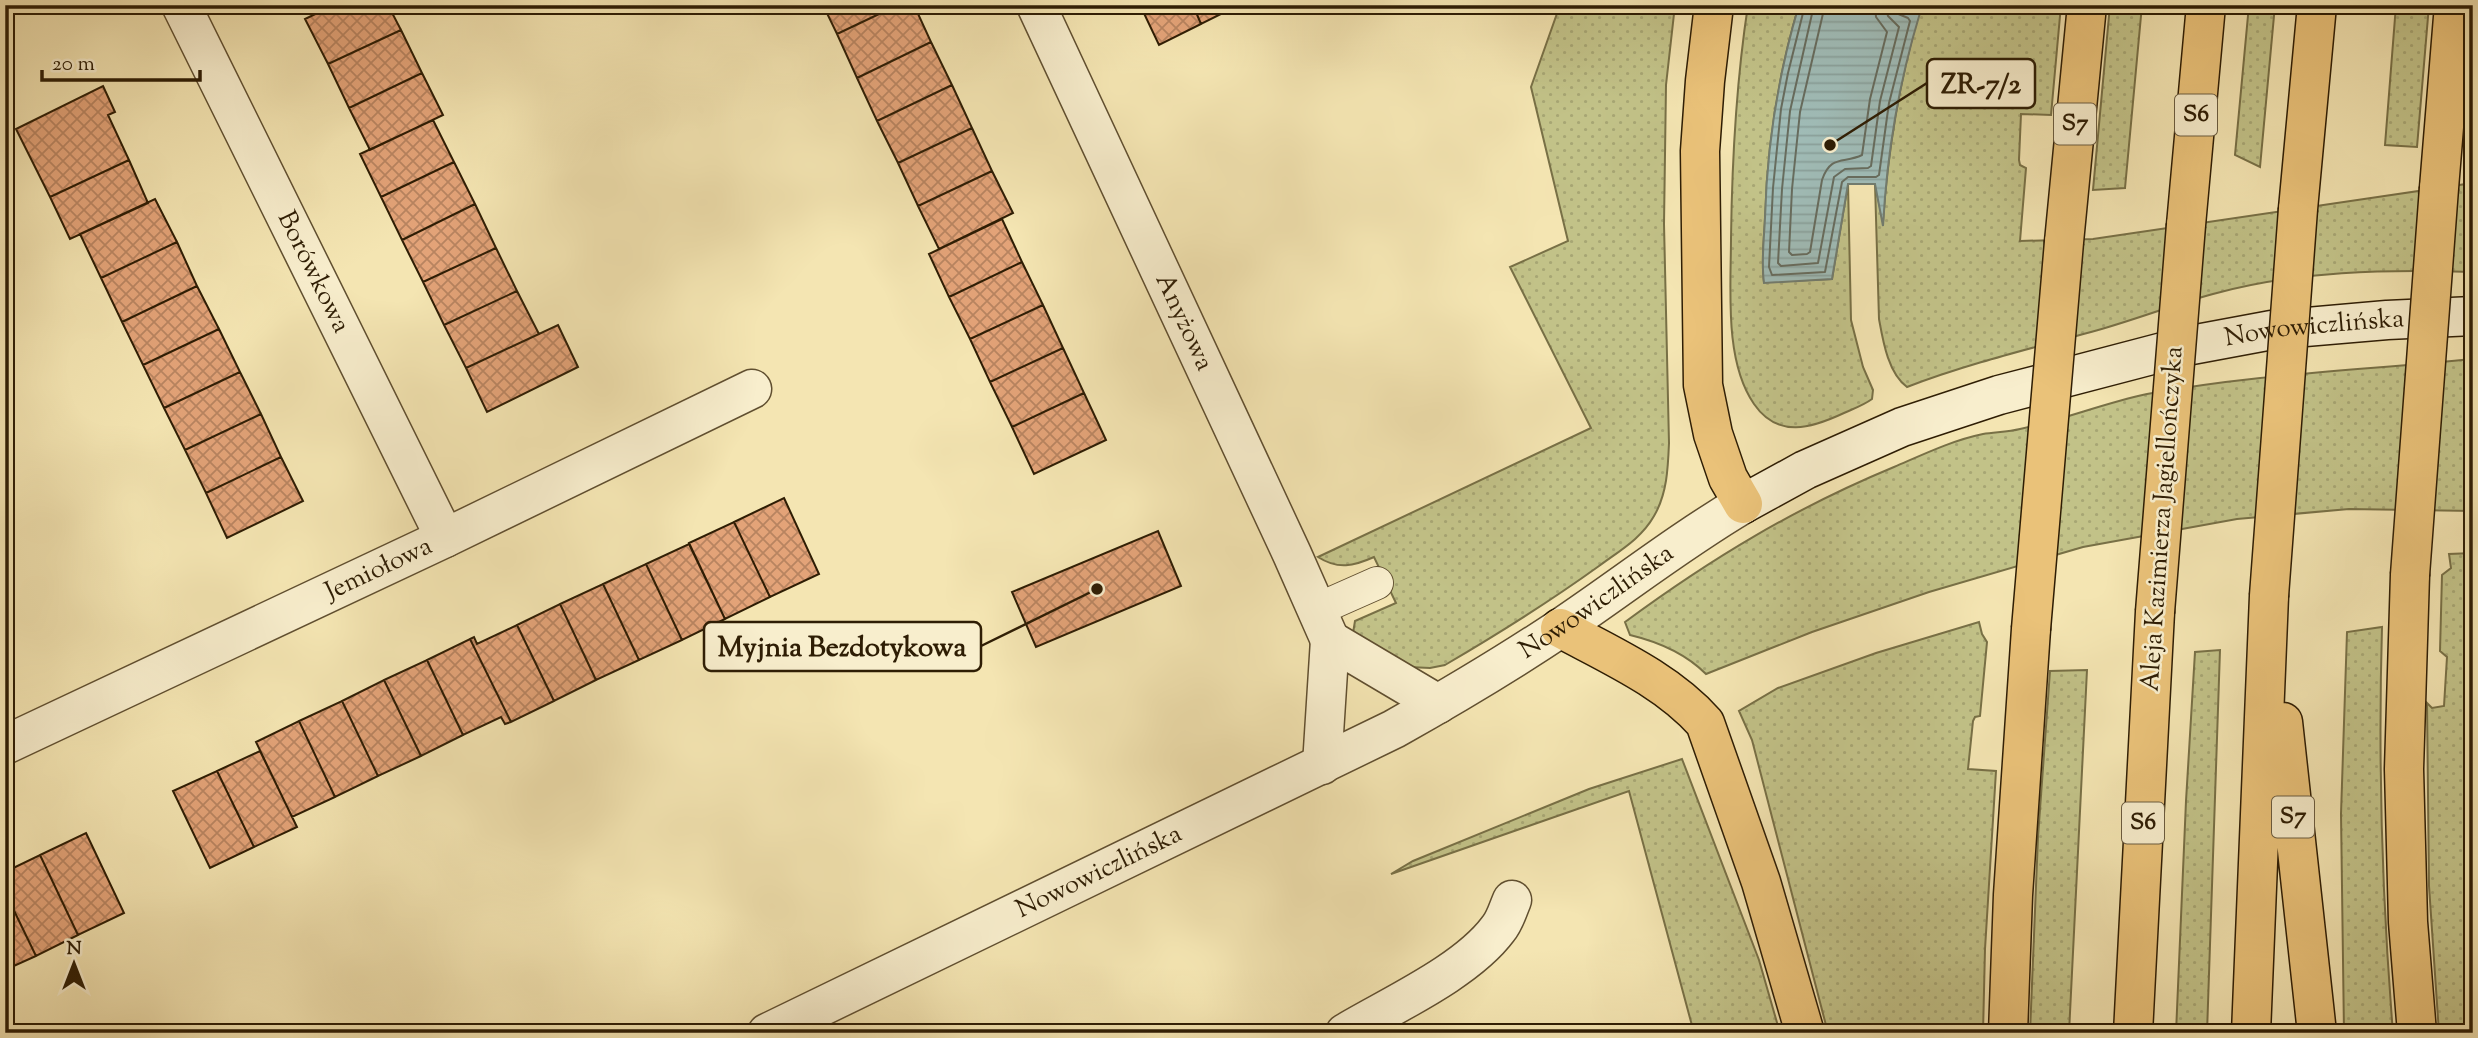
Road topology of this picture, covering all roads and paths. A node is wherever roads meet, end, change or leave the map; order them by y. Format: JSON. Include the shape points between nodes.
{"nodes":[{"id":1,"x":181,"y":5,"type":"edge"},
{"id":2,"x":1036,"y":5,"type":"edge"},
{"id":3,"x":1714,"y":5,"type":"edge"},
{"id":4,"x":2087,"y":5,"type":"edge"},
{"id":5,"x":2206,"y":5,"type":"edge"},
{"id":6,"x":2317,"y":5,"type":"edge"},
{"id":7,"x":2454,"y":5,"type":"edge"},
{"id":8,"x":2473,"y":316,"type":"edge"},
{"id":9,"x":752,"y":389,"type":"dead end"},
{"id":10,"x":1743,"y":504,"type":"junction"},
{"id":11,"x":445,"y":538,"type":"junction"},
{"id":12,"x":1377,"y":583,"type":"dead end"},
{"id":13,"x":2269,"y":599,"type":"junction"},
{"id":14,"x":1323,"y":625,"type":"junction"},
{"id":15,"x":1560,"y":628,"type":"junction"},
{"id":16,"x":1438,"y":704,"type":"junction"},
{"id":17,"x":5,"y":745,"type":"edge"},
{"id":18,"x":1322,"y":765,"type":"junction"},
{"id":19,"x":1512,"y":900,"type":"dead end"},
{"id":20,"x":767,"y":1033,"type":"edge"},
{"id":21,"x":1345,"y":1033,"type":"edge"},
{"id":22,"x":1805,"y":1033,"type":"edge"},
{"id":23,"x":2008,"y":1033,"type":"edge"},
{"id":24,"x":2133,"y":1033,"type":"edge"},
{"id":25,"x":2251,"y":1033,"type":"edge"},
{"id":26,"x":2317,"y":1033,"type":"edge"},
{"id":27,"x":2417,"y":1033,"type":"edge"}],
"edges":[{"from":1,"to":11,"type":"street","name":"Borówkowa"},
{"from":2,"to":14,"type":"street","name":"Anyżowa"},
{"from":3,"to":10,"type":"highway","via":[[1700,151],[1703,385],[1713,434],[1728,478]]},
{"from":4,"to":23,"type":"highway","number":"S7","bridge":true,"via":[[2031,629]]},
{"from":5,"to":24,"type":"highway","name":"Aleja Kazimierza Jagiellończyka","number":"S6","bridge":true,"via":[[2155,612]]},
{"from":6,"to":13,"type":"highway","number":"S7","bridge":true},
{"from":7,"to":27,"type":"highway","bridge":true,"via":[[2410,575],[2404,769],[2408,922]]},
{"from":8,"to":10,"type":"street","name":"Nowowiczlińska","via":[[2272,330],[2159,353],[1999,395],[1902,427],[1805,470]]},
{"from":9,"to":11,"type":"street","name":"Jemiołowa"},
{"from":10,"to":15,"type":"street","name":"Nowowiczlińska","via":[[1691,535]]},
{"from":11,"to":17,"type":"street","name":"Jemiołowa"},
{"from":12,"to":14,"type":"lane"},
{"from":13,"to":25,"type":"highway","number":"S7"},
{"from":13,"to":26,"type":"highway","number":"S7"},
{"from":14,"to":16,"type":"street"},
{"from":14,"to":18,"type":"street"},
{"from":15,"to":16,"type":"street","name":"Nowowiczlińska"},
{"from":15,"to":22,"type":"highway","via":[[1645,674],[1705,723],[1761,882]]},
{"from":16,"to":18,"type":"street","name":"Nowowiczlińska"},
{"from":18,"to":20,"type":"street","name":"Nowowiczlińska"},
{"from":19,"to":21,"type":"street","via":[[1500,927],[1482,949]]}]}
